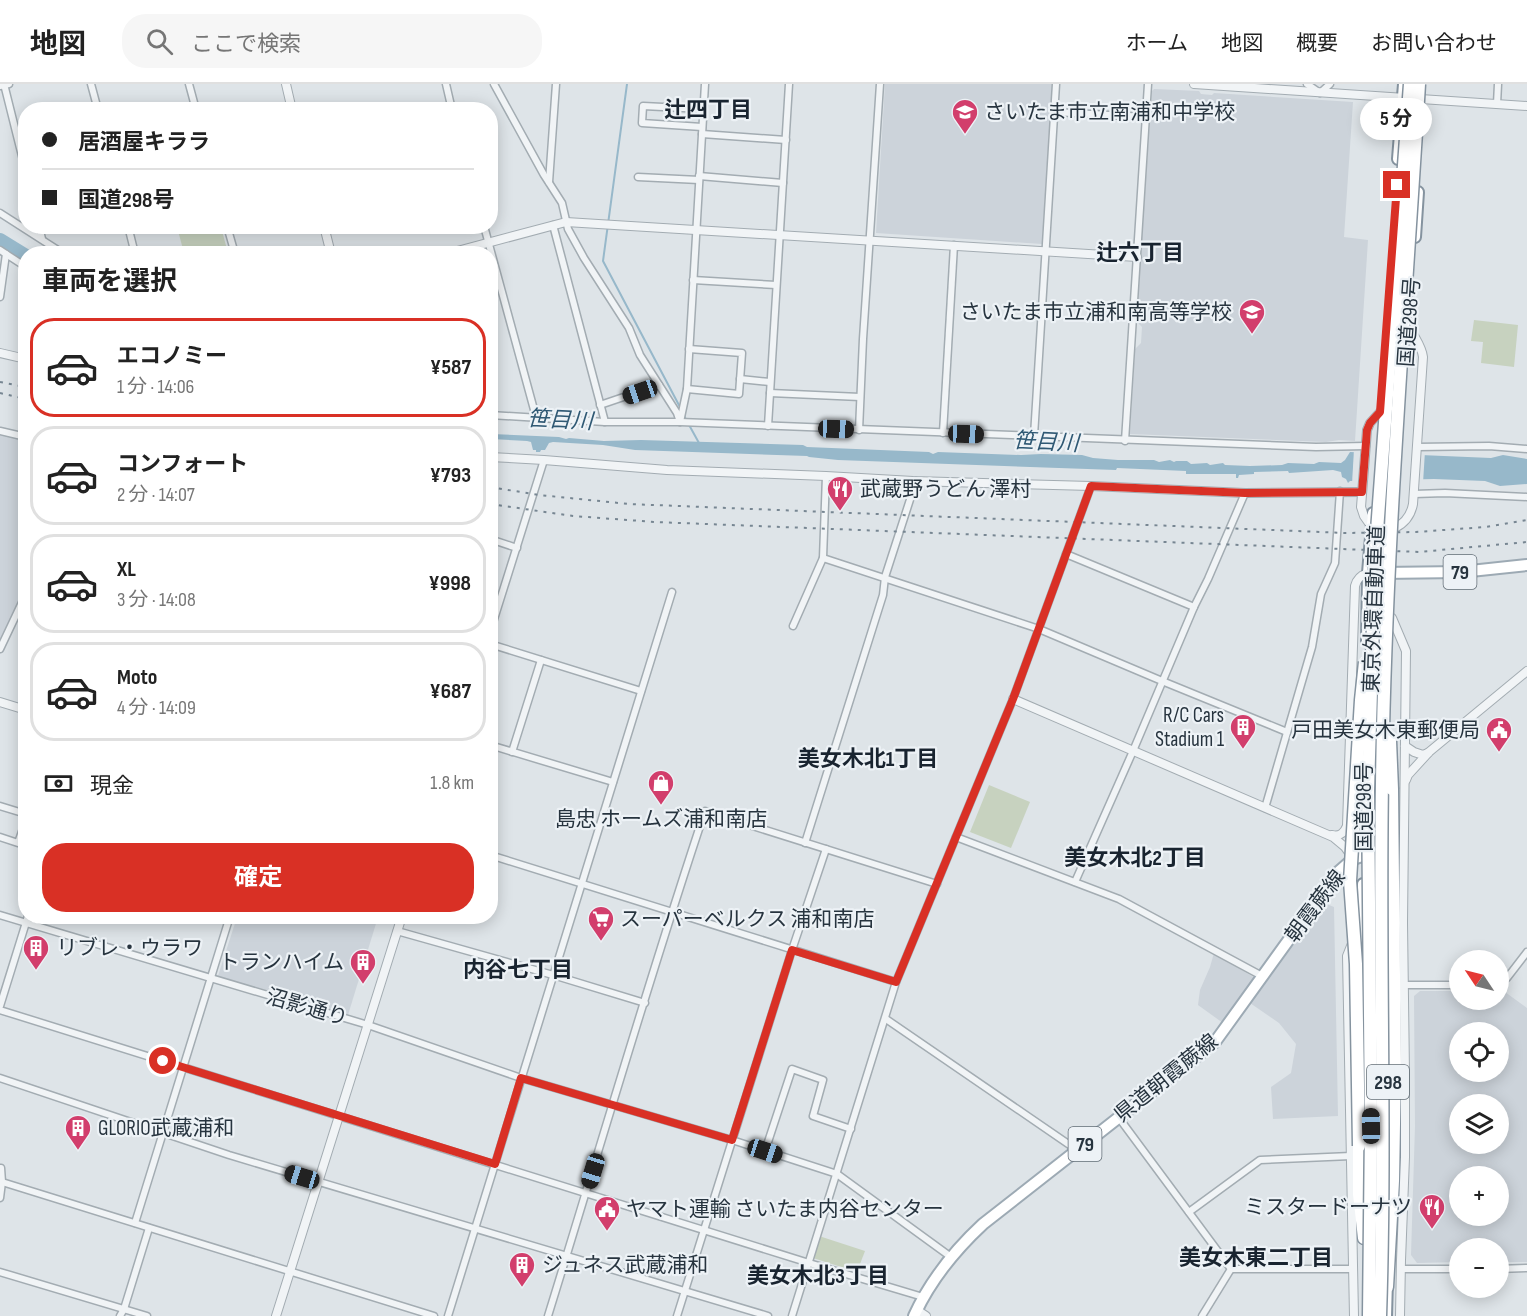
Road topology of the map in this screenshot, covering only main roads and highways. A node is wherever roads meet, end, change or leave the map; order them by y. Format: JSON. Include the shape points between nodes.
{"nodes":[{"id":1,"x":1404,"y":84,"type":"edge"},
{"id":2,"x":1410,"y":84,"type":"edge"},
{"id":3,"x":1419,"y":84,"type":"edge"},
{"id":4,"x":1425,"y":84,"type":"edge"},
{"id":5,"x":1375,"y":558,"type":"junction"},
{"id":6,"x":1527,"y":565,"type":"edge"},
{"id":7,"x":1393,"y":572,"type":"junction"},
{"id":8,"x":1368,"y":573,"type":"junction"},
{"id":9,"x":1385,"y":638,"type":"junction"},
{"id":10,"x":1386,"y":848,"type":"junction"},
{"id":11,"x":1358,"y":857,"type":"junction"},
{"id":12,"x":1260,"y":980,"type":"joint"},
{"id":13,"x":1364,"y":1238,"type":"junction"},
{"id":14,"x":1387,"y":1287,"type":"junction"},
{"id":15,"x":919,"y":1314,"type":"edge"},
{"id":16,"x":1364,"y":1316,"type":"edge"},
{"id":17,"x":1369,"y":1316,"type":"edge"},
{"id":18,"x":1380,"y":1316,"type":"edge"},
{"id":19,"x":1386,"y":1316,"type":"edge"}],
"edges":[{"from":1,"to":8,"type":"main road","name":"国道298号","number":"298"},
{"from":2,"to":5,"type":"highway","name":"東京外環自動車道","bridge":true},
{"from":3,"to":9,"type":"highway","name":"東京外環自動車道","bridge":true},
{"from":4,"to":7,"type":"main road","name":"国道298号","number":"298"},
{"from":5,"to":13,"type":"highway","bridge":true,"via":[[1361,700],[1350,881],[1356,964],[1355,1151]]},
{"from":5,"to":17,"type":"highway","name":"東京外環自動車道","bridge":true,"via":[[1368,790]]},
{"from":6,"to":7,"type":"main road","number":"79","via":[[1461,572]]},
{"from":7,"to":8,"type":"main road","number":"79"},
{"from":7,"to":10,"type":"main road","name":"国道298号","number":"298"},
{"from":8,"to":11,"type":"main road","name":"国道298号","number":"298"},
{"from":9,"to":14,"type":"highway","bridge":true,"via":[[1392,789],[1395,1067]]},
{"from":9,"to":18,"type":"highway","name":"東京外環自動車道","bridge":true},
{"from":10,"to":11,"type":"main road","name":"朝霞蕨線","number":"79"},
{"from":10,"to":14,"type":"main road","name":"国道298号","number":"298"},
{"from":11,"to":12,"type":"main road","name":"朝霞蕨線","number":"79","via":[[1332,880]]},
{"from":11,"to":13,"type":"main road","name":"国道298号","number":"298","via":[[1363,917]]},
{"from":12,"to":15,"type":"main road","name":"県道朝霞蕨線","number":"79","via":[[1215,1042],[967,1239],[923,1297]]},
{"from":13,"to":16,"type":"main road","name":"国道298号","number":"298"},
{"from":14,"to":19,"type":"main road","name":"国道298号","number":"298"}]}
